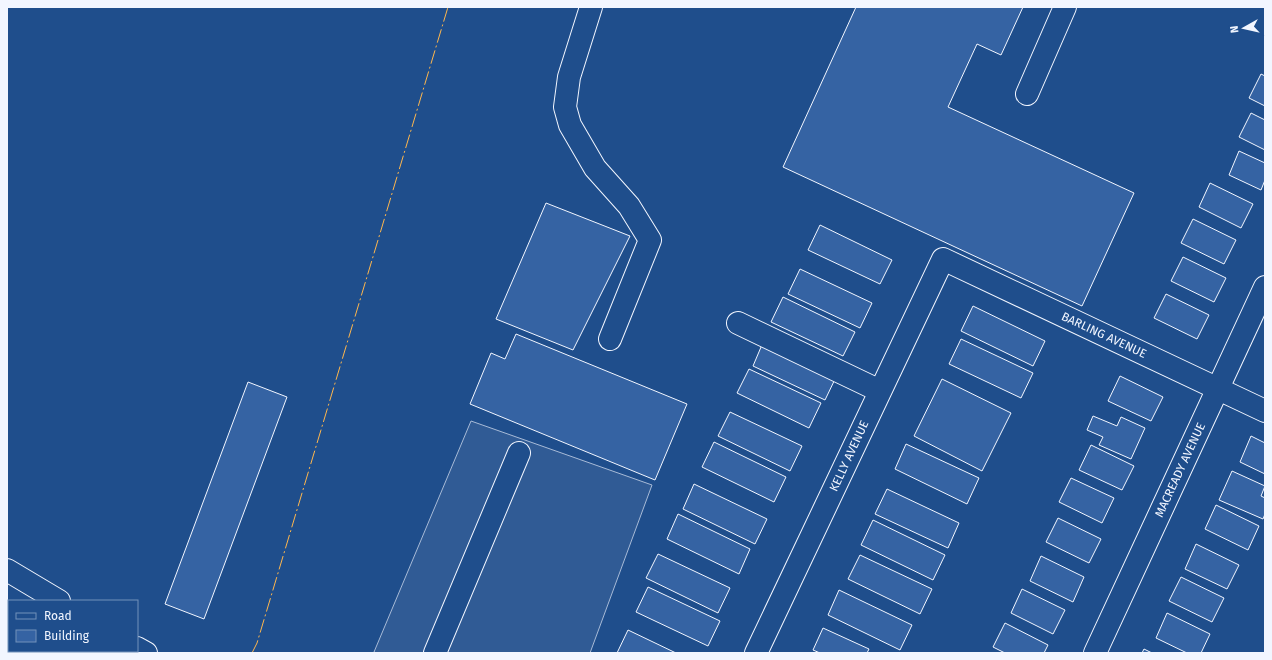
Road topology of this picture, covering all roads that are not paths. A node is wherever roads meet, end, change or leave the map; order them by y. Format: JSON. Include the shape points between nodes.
{"nodes":[{"id":1,"x":591,"y":7,"type":"edge"},
{"id":2,"x":1065,"y":7,"type":"edge"},
{"id":3,"x":1027,"y":94,"type":"dead end"},
{"id":4,"x":943,"y":259,"type":"joint"},
{"id":5,"x":1265,"y":287,"type":"edge"},
{"id":6,"x":738,"y":323,"type":"dead end"},
{"id":7,"x":610,"y":339,"type":"dead end"},
{"id":8,"x":1218,"y":389,"type":"junction"},
{"id":9,"x":880,"y":391,"type":"junction"},
{"id":10,"x":1265,"y":411,"type":"edge"},
{"id":11,"x":518,"y":453,"type":"dead end"},
{"id":12,"x":7,"y":570,"type":"edge"},
{"id":13,"x":56,"y":600,"type":"edge"},
{"id":14,"x":435,"y":653,"type":"edge"},
{"id":15,"x":756,"y":653,"type":"edge"},
{"id":16,"x":1095,"y":653,"type":"edge"}],
"edges":[{"from":1,"to":7,"type":"street","via":[[569,77],[564,107],[570,125],[595,168],[629,206],[650,240]]},
{"from":2,"to":3,"type":"street"},
{"from":4,"to":8,"type":"street","name":"BARLING AVENUE"},
{"from":4,"to":9,"type":"street","name":"KELLY AVENUE"},
{"from":5,"to":8,"type":"street","name":"MACREADY AVENUE"},
{"from":6,"to":9,"type":"street"},
{"from":8,"to":10,"type":"street","name":"BARLING AVENUE"},
{"from":8,"to":16,"type":"street","name":"MACREADY AVENUE"},
{"from":9,"to":15,"type":"street","name":"KELLY AVENUE"},
{"from":11,"to":14,"type":"street"},
{"from":12,"to":13,"type":"street"}]}
